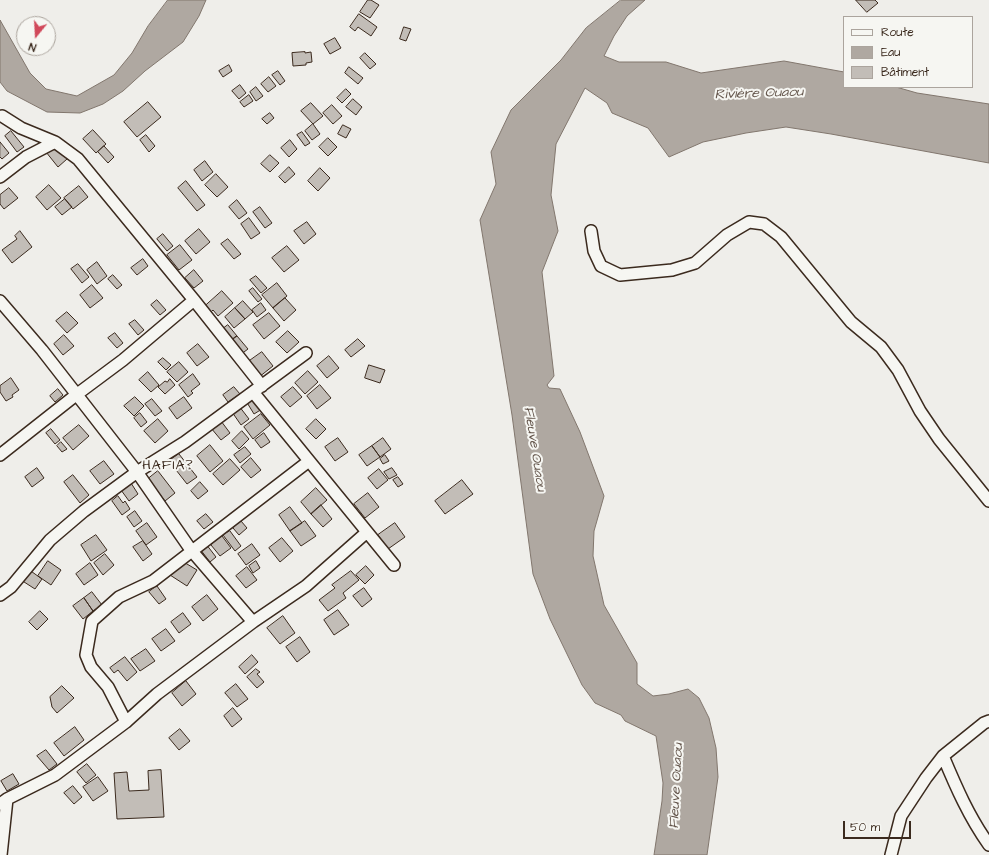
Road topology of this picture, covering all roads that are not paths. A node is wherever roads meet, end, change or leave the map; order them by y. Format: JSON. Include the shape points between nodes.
{"nodes":[{"id":1,"x":2,"y":116,"type":"dead end"},
{"id":2,"x":55,"y":142,"type":"junction"},
{"id":3,"x":0,"y":177,"type":"edge"},
{"id":4,"x":591,"y":231,"type":"dead end"},
{"id":5,"x":194,"y":300,"type":"junction"},
{"id":6,"x":0,"y":301,"type":"edge"},
{"id":7,"x":306,"y":353,"type":"dead end"},
{"id":8,"x":257,"y":389,"type":"junction"},
{"id":9,"x":76,"y":394,"type":"junction"},
{"id":10,"x":0,"y":455,"type":"edge"},
{"id":11,"x":309,"y":461,"type":"junction"},
{"id":12,"x":137,"y":472,"type":"junction"},
{"id":13,"x":989,"y":501,"type":"edge"},
{"id":14,"x":367,"y":532,"type":"junction"},
{"id":15,"x":191,"y":550,"type":"junction"},
{"id":16,"x":394,"y":565,"type":"dead end"},
{"id":17,"x":0,"y":595,"type":"edge"},
{"id":18,"x":253,"y":622,"type":"junction"},
{"id":19,"x":989,"y":721,"type":"edge"},
{"id":20,"x":126,"y":722,"type":"junction"},
{"id":21,"x":943,"y":756,"type":"junction"},
{"id":22,"x":4,"y":802,"type":"edge"},
{"id":23,"x":989,"y":845,"type":"edge"},
{"id":24,"x":0,"y":855,"type":"edge"},
{"id":25,"x":891,"y":855,"type":"edge"}],
"edges":[{"from":1,"to":2,"type":"street","via":[[20,128]]},
{"from":2,"to":3,"type":"street","via":[[26,158]]},
{"from":2,"to":5,"type":"street","via":[[78,160]]},
{"from":4,"to":13,"type":"street","via":[[594,251],[601,266],[620,275],[672,270],[695,263],[727,235],[749,222],[764,224],[781,237],[851,322],[881,347],[898,370],[939,440]]},
{"from":5,"to":8,"type":"street"},
{"from":5,"to":9,"type":"street","via":[[123,360]]},
{"from":6,"to":9,"type":"street"},
{"from":7,"to":8,"type":"street"},
{"from":8,"to":11,"type":"street"},
{"from":8,"to":12,"type":"street","via":[[185,442]]},
{"from":9,"to":10,"type":"street"},
{"from":9,"to":12,"type":"street"},
{"from":11,"to":14,"type":"street"},
{"from":11,"to":15,"type":"street"},
{"from":12,"to":15,"type":"street"},
{"from":12,"to":17,"type":"street","via":[[50,540],[11,587]]},
{"from":14,"to":16,"type":"street"},
{"from":14,"to":18,"type":"street","via":[[306,586]]},
{"from":15,"to":18,"type":"street"},
{"from":15,"to":20,"type":"street","via":[[152,581],[119,597],[92,621],[86,655],[90,667],[108,687]]},
{"from":18,"to":20,"type":"street","via":[[157,694]]},
{"from":19,"to":21,"type":"street"},
{"from":20,"to":22,"type":"street","via":[[55,775]]},
{"from":21,"to":23,"type":"street","via":[[955,786]]},
{"from":21,"to":25,"type":"street","via":[[900,816]]},
{"from":22,"to":24,"type":"street"}]}
